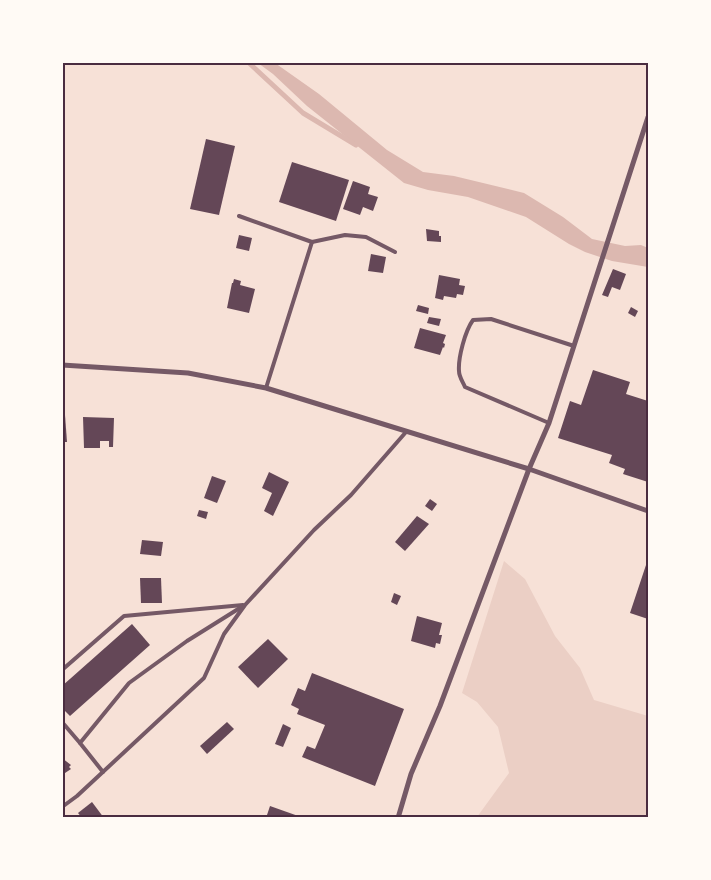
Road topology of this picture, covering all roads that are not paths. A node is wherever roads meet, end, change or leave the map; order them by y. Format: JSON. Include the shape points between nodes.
{"nodes":[{"id":1,"x":648,"y":117,"type":"edge"},
{"id":2,"x":238,"y":216,"type":"dead end"},
{"id":3,"x":312,"y":242,"type":"junction"},
{"id":4,"x":395,"y":252,"type":"dead end"},
{"id":5,"x":574,"y":346,"type":"junction"},
{"id":6,"x":62,"y":364,"type":"edge"},
{"id":7,"x":266,"y":388,"type":"junction"},
{"id":8,"x":549,"y":423,"type":"junction"},
{"id":9,"x":406,"y":432,"type":"junction"},
{"id":10,"x":529,"y":469,"type":"junction"},
{"id":11,"x":648,"y":511,"type":"edge"},
{"id":12,"x":245,"y":605,"type":"junction"},
{"id":13,"x":62,"y":670,"type":"edge"},
{"id":14,"x":62,"y":722,"type":"edge"},
{"id":15,"x":80,"y":742,"type":"junction"},
{"id":16,"x":103,"y":772,"type":"junction"},
{"id":17,"x":62,"y":806,"type":"edge"},
{"id":18,"x":398,"y":818,"type":"edge"}],
"edges":[{"from":1,"to":5,"type":"street"},
{"from":2,"to":3,"type":"lane"},
{"from":3,"to":4,"type":"lane","via":[[345,235],[366,237]]},
{"from":3,"to":7,"type":"lane"},
{"from":5,"to":8,"type":"street"},
{"from":5,"to":8,"type":"lane","via":[[492,319],[473,320],[466,328],[459,366],[465,387]]},
{"from":6,"to":7,"type":"street","via":[[188,373]]},
{"from":7,"to":9,"type":"street"},
{"from":8,"to":10,"type":"street"},
{"from":9,"to":10,"type":"street"},
{"from":9,"to":12,"type":"lane","via":[[351,495]]},
{"from":10,"to":11,"type":"street"},
{"from":10,"to":18,"type":"street","via":[[440,706],[411,774]]},
{"from":12,"to":13,"type":"lane","via":[[124,616]]},
{"from":12,"to":15,"type":"lane","via":[[129,683]]},
{"from":12,"to":16,"type":"lane","via":[[224,634],[204,678]]},
{"from":14,"to":15,"type":"lane"},
{"from":15,"to":16,"type":"lane"},
{"from":16,"to":17,"type":"lane"}]}
